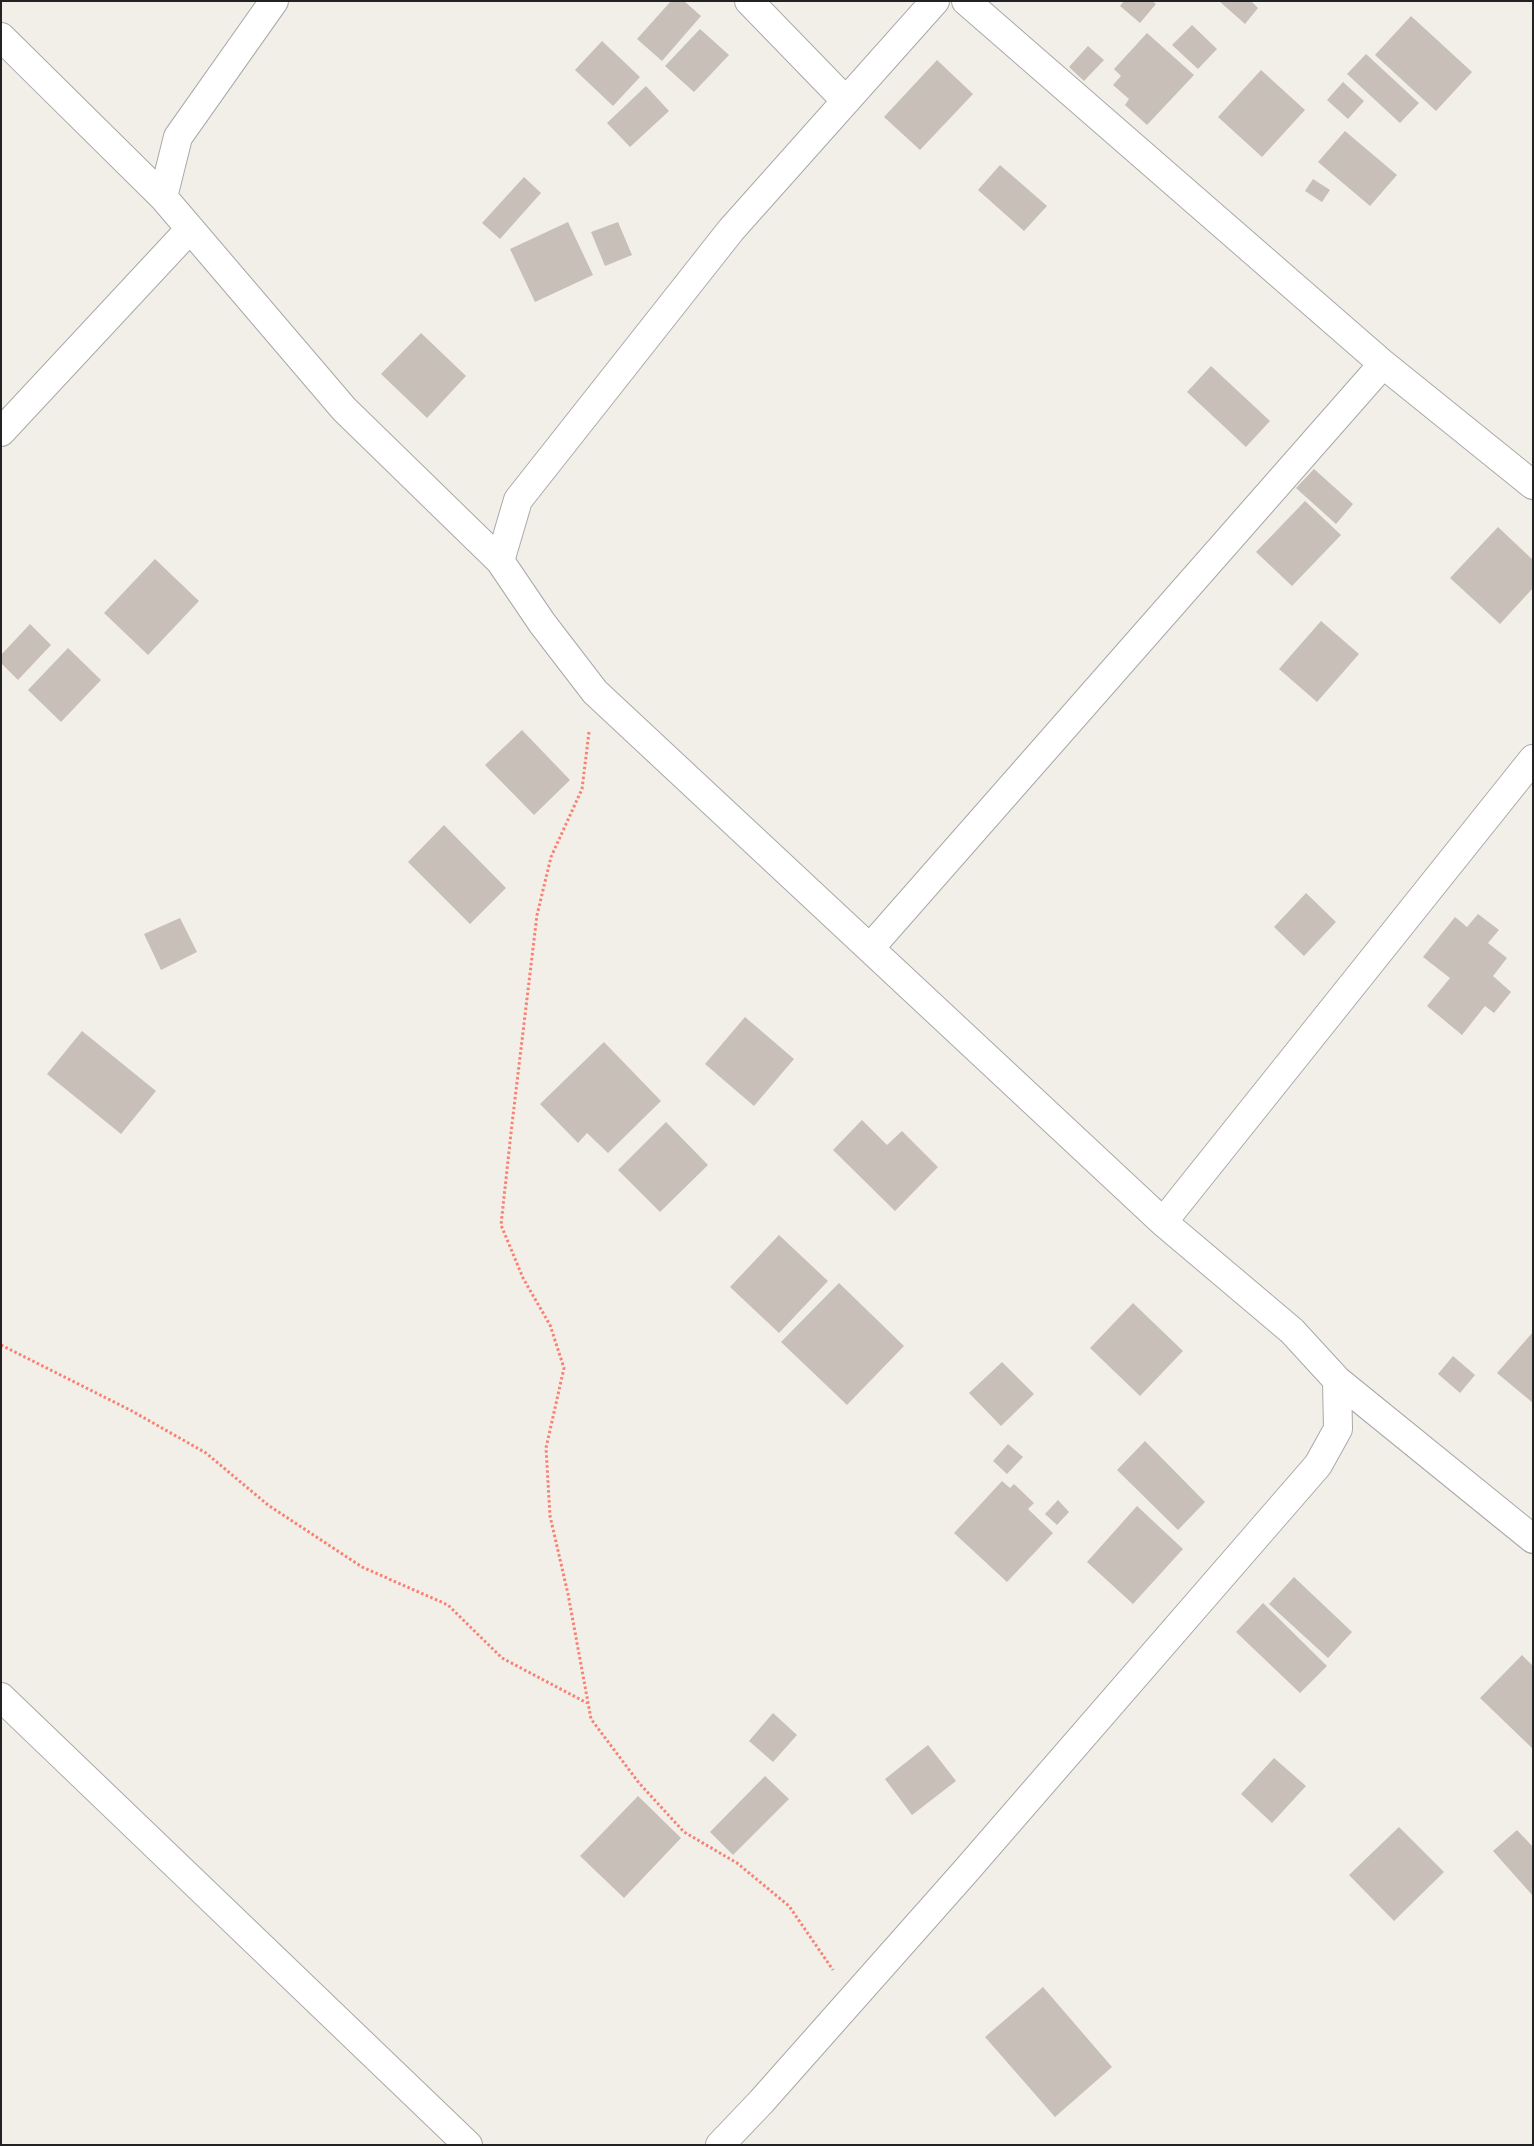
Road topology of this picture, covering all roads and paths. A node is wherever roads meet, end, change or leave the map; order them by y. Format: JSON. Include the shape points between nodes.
{"nodes":[{"id":1,"x":274,"y":1,"type":"edge"},
{"id":2,"x":749,"y":1,"type":"edge"},
{"id":3,"x":935,"y":1,"type":"edge"},
{"id":4,"x":966,"y":1,"type":"edge"},
{"id":5,"x":1,"y":36,"type":"edge"},
{"id":6,"x":846,"y":101,"type":"junction"},
{"id":7,"x":162,"y":198,"type":"junction"},
{"id":8,"x":190,"y":229,"type":"junction"},
{"id":9,"x":1383,"y":364,"type":"junction"},
{"id":10,"x":1,"y":432,"type":"edge"},
{"id":11,"x":1533,"y":485,"type":"edge"},
{"id":12,"x":500,"y":561,"type":"junction"},
{"id":13,"x":595,"y":692,"type":"junction"},
{"id":14,"x":1533,"y":759,"type":"edge"},
{"id":15,"x":870,"y":948,"type":"junction"},
{"id":16,"x":1162,"y":1222,"type":"junction"},
{"id":17,"x":1,"y":1345,"type":"edge"},
{"id":18,"x":1337,"y":1380,"type":"junction"},
{"id":19,"x":1533,"y":1539,"type":"edge"},
{"id":20,"x":1,"y":1697,"type":"edge"},
{"id":21,"x":588,"y":1703,"type":"junction"},
{"id":22,"x":853,"y":1998,"type":"junction"},
{"id":23,"x":468,"y":2145,"type":"edge"},
{"id":24,"x":720,"y":2145,"type":"edge"}],
"edges":[{"from":1,"to":7,"type":"street","via":[[178,137]]},
{"from":2,"to":6,"type":"street"},
{"from":3,"to":6,"type":"street"},
{"from":4,"to":9,"type":"street"},
{"from":5,"to":7,"type":"street"},
{"from":6,"to":12,"type":"street","via":[[731,230],[518,500]]},
{"from":7,"to":8,"type":"street"},
{"from":8,"to":10,"type":"street"},
{"from":8,"to":12,"type":"street","via":[[344,409]]},
{"from":9,"to":11,"type":"street"},
{"from":9,"to":15,"type":"street"},
{"from":12,"to":13,"type":"street"},
{"from":13,"to":15,"type":"street"},
{"from":13,"to":21,"type":"path","via":[[582,789],[551,857],[538,915],[501,1225],[523,1278],[550,1325],[564,1368],[546,1448],[550,1516]]},
{"from":14,"to":16,"type":"street"},
{"from":15,"to":16,"type":"street"},
{"from":16,"to":18,"type":"street","via":[[1292,1331]]},
{"from":17,"to":21,"type":"path","via":[[206,1453],[268,1505],[354,1562],[448,1604],[502,1658]]},
{"from":18,"to":19,"type":"street"},
{"from":18,"to":22,"type":"street","via":[[1338,1429],[1318,1465]]},
{"from":20,"to":23,"type":"street"},
{"from":21,"to":22,"type":"path","via":[[591,1719],[639,1783],[684,1832],[737,1863],[789,1906]]},
{"from":22,"to":24,"type":"street"}]}
